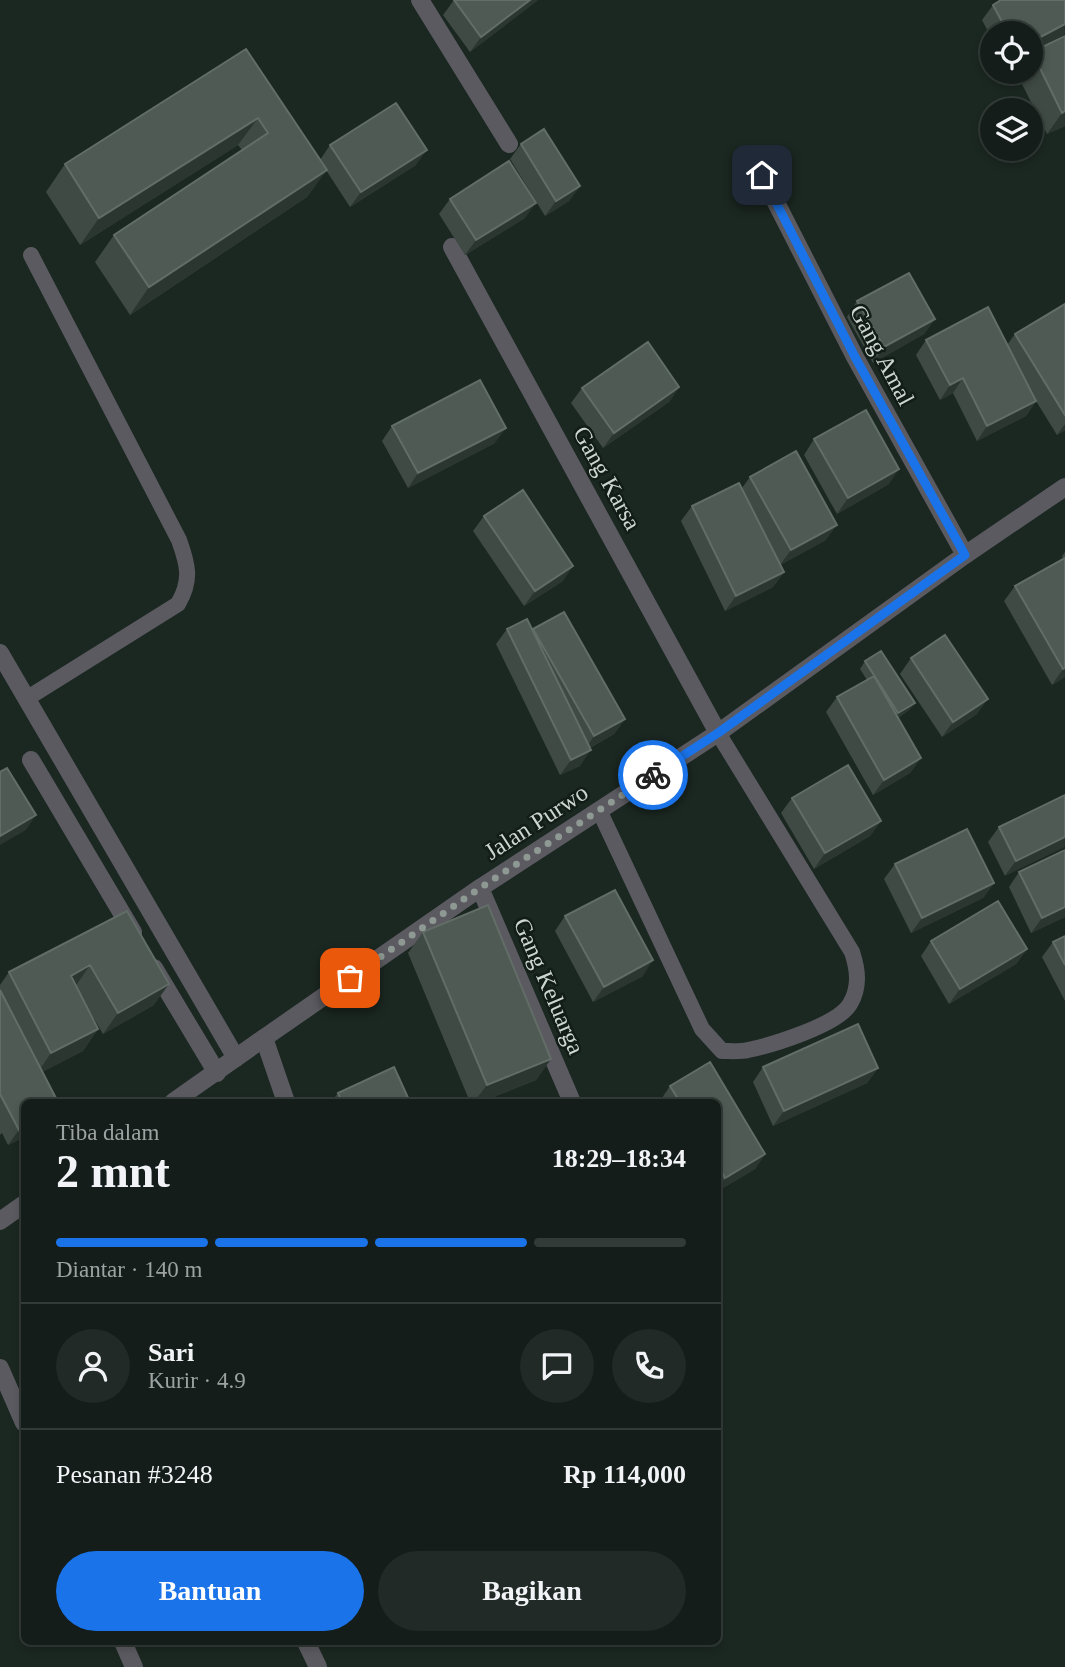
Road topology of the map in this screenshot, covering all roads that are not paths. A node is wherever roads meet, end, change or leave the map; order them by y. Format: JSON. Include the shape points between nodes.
{"nodes":[{"id":1,"x":420,"y":0,"type":"edge"},
{"id":2,"x":509,"y":144,"type":"dead end"},
{"id":3,"x":762,"y":175,"type":"dead end"},
{"id":4,"x":452,"y":247,"type":"dead end"},
{"id":5,"x":32,"y":255,"type":"dead end"},
{"id":6,"x":1065,"y":487,"type":"edge"},
{"id":7,"x":965,"y":555,"type":"junction"},
{"id":8,"x":0,"y":653,"type":"edge"},
{"id":9,"x":26,"y":699,"type":"junction"},
{"id":10,"x":718,"y":733,"type":"junction"},
{"id":11,"x":31,"y":760,"type":"dead end"},
{"id":12,"x":599,"y":810,"type":"junction"},
{"id":13,"x":480,"y":888,"type":"junction"},
{"id":14,"x":264,"y":1038,"type":"junction"},
{"id":15,"x":236,"y":1058,"type":"junction"},
{"id":16,"x":217,"y":1073,"type":"junction"},
{"id":17,"x":178,"y":1099,"type":"edge"},
{"id":18,"x":285,"y":1099,"type":"edge"},
{"id":19,"x":571,"y":1099,"type":"edge"},
{"id":20,"x":21,"y":1206,"type":"edge"},
{"id":21,"x":0,"y":1221,"type":"edge"},
{"id":22,"x":0,"y":1368,"type":"edge"},
{"id":23,"x":21,"y":1416,"type":"edge"},
{"id":24,"x":124,"y":1645,"type":"edge"},
{"id":25,"x":307,"y":1645,"type":"edge"},
{"id":26,"x":134,"y":1667,"type":"edge"},
{"id":27,"x":318,"y":1667,"type":"edge"}],
"edges":[{"from":1,"to":2,"type":"street"},
{"from":3,"to":7,"type":"street","name":"Gang Amal","via":[[855,357]]},
{"from":4,"to":10,"type":"street","name":"Gang Karsa"},
{"from":5,"to":9,"type":"lane","via":[[178,540],[188,575],[178,604]]},
{"from":6,"to":7,"type":"street","name":"Jalan Purwo"},
{"from":7,"to":10,"type":"street","name":"Jalan Purwo"},
{"from":8,"to":9,"type":"street"},
{"from":9,"to":15,"type":"street"},
{"from":10,"to":12,"type":"street","name":"Jalan Purwo"},
{"from":10,"to":12,"type":"lane","via":[[852,952],[857,981],[841,1015],[781,1041],[746,1051],[722,1051],[702,1029]]},
{"from":11,"to":16,"type":"street"},
{"from":12,"to":13,"type":"street","name":"Jalan Purwo"},
{"from":13,"to":14,"type":"street","name":"Jalan Purwo"},
{"from":13,"to":19,"type":"street","name":"Gang Keluarga"},
{"from":14,"to":15,"type":"street","name":"Jalan Purwo"},
{"from":14,"to":18,"type":"street"},
{"from":15,"to":16,"type":"street","name":"Jalan Purwo"},
{"from":16,"to":17,"type":"street","name":"Jalan Purwo"},
{"from":20,"to":21,"type":"street"},
{"from":22,"to":23,"type":"street"},
{"from":24,"to":26,"type":"street"},
{"from":25,"to":27,"type":"street"}]}
